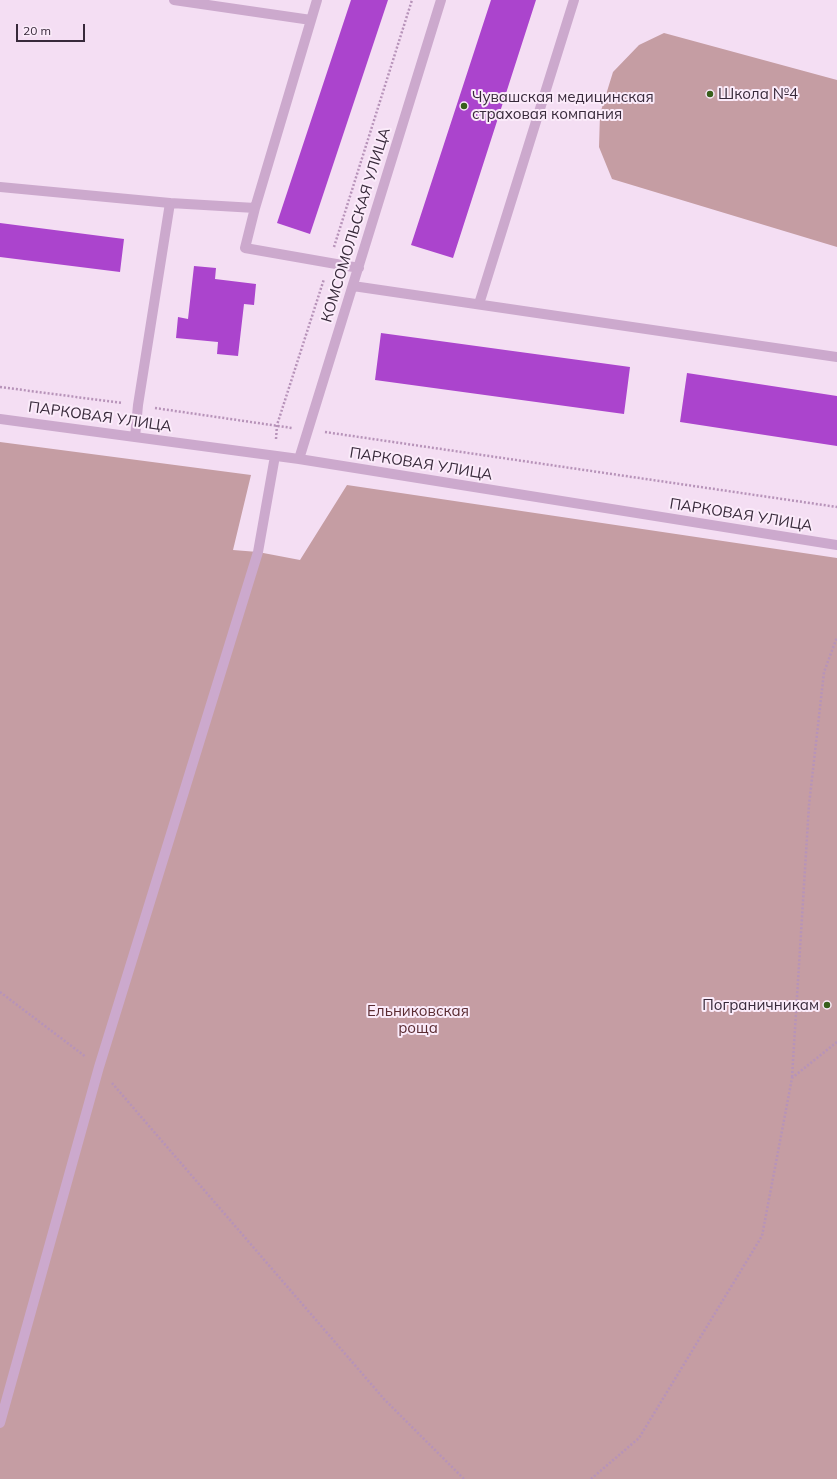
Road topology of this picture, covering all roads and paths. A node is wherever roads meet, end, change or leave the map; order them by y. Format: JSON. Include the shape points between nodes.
{"nodes":[{"id":1,"x":174,"y":0,"type":"edge"},
{"id":2,"x":318,"y":0,"type":"edge"},
{"id":3,"x":412,"y":0,"type":"edge"},
{"id":4,"x":441,"y":0,"type":"edge"},
{"id":5,"x":574,"y":0,"type":"edge"},
{"id":6,"x":311,"y":20,"type":"junction"},
{"id":7,"x":0,"y":187,"type":"edge"},
{"id":8,"x":170,"y":203,"type":"junction"},
{"id":9,"x":255,"y":208,"type":"junction"},
{"id":10,"x":329,"y":262,"type":"junction"},
{"id":11,"x":359,"y":268,"type":"junction"},
{"id":12,"x":353,"y":286,"type":"junction"},
{"id":13,"x":479,"y":304,"type":"junction"},
{"id":14,"x":837,"y":357,"type":"edge"},
{"id":15,"x":0,"y":387,"type":"edge"},
{"id":16,"x":138,"y":405,"type":"junction"},
{"id":17,"x":0,"y":419,"type":"edge"},
{"id":18,"x":277,"y":425,"type":"junction"},
{"id":19,"x":308,"y":430,"type":"junction"},
{"id":20,"x":135,"y":437,"type":"junction"},
{"id":21,"x":275,"y":456,"type":"junction"},
{"id":22,"x":299,"y":459,"type":"junction"},
{"id":23,"x":837,"y":507,"type":"edge"},
{"id":24,"x":837,"y":545,"type":"edge"},
{"id":25,"x":837,"y":637,"type":"edge"},
{"id":26,"x":0,"y":992,"type":"edge"},
{"id":27,"x":837,"y":1042,"type":"edge"},
{"id":28,"x":99,"y":1067,"type":"junction"},
{"id":29,"x":792,"y":1078,"type":"junction"},
{"id":30,"x":0,"y":1423,"type":"edge"},
{"id":31,"x":464,"y":1479,"type":"edge"},
{"id":32,"x":592,"y":1479,"type":"edge"}],
"edges":[{"from":1,"to":6,"type":"street"},
{"from":2,"to":6,"type":"street"},
{"from":3,"to":10,"type":"path"},
{"from":4,"to":11,"type":"street","name":"КОМСОМОЛЬСКАЯ УЛИЦА"},
{"from":5,"to":13,"type":"street"},
{"from":6,"to":9,"type":"street"},
{"from":7,"to":8,"type":"street"},
{"from":8,"to":9,"type":"street"},
{"from":8,"to":16,"type":"street"},
{"from":9,"to":10,"type":"street","via":[[245,248]]},
{"from":10,"to":11,"type":"street"},
{"from":10,"to":18,"type":"path"},
{"from":11,"to":12,"type":"street","name":"КОМСОМОЛЬСКАЯ УЛИЦА"},
{"from":12,"to":13,"type":"street"},
{"from":12,"to":19,"type":"street","name":"КОМСОМОЛЬСКАЯ УЛИЦА"},
{"from":13,"to":14,"type":"street"},
{"from":15,"to":16,"type":"path"},
{"from":16,"to":18,"type":"path"},
{"from":16,"to":20,"type":"street"},
{"from":17,"to":20,"type":"street","name":"ПАРКОВАЯ УЛИЦА"},
{"from":18,"to":19,"type":"path"},
{"from":19,"to":22,"type":"street","name":"КОМСОМОЛЬСКАЯ УЛИЦА"},
{"from":19,"to":23,"type":"path"},
{"from":20,"to":21,"type":"street","name":"ПАРКОВАЯ УЛИЦА"},
{"from":21,"to":22,"type":"street","name":"ПАРКОВАЯ УЛИЦА"},
{"from":21,"to":28,"type":"street","via":[[258,552]]},
{"from":22,"to":24,"type":"street","name":"ПАРКОВАЯ УЛИЦА"},
{"from":25,"to":29,"type":"path","via":[[824,672],[809,805]]},
{"from":26,"to":28,"type":"path"},
{"from":27,"to":29,"type":"path"},
{"from":28,"to":30,"type":"street"},
{"from":28,"to":31,"type":"path","via":[[384,1399]]},
{"from":29,"to":32,"type":"path","via":[[762,1236],[639,1438]]}]}
